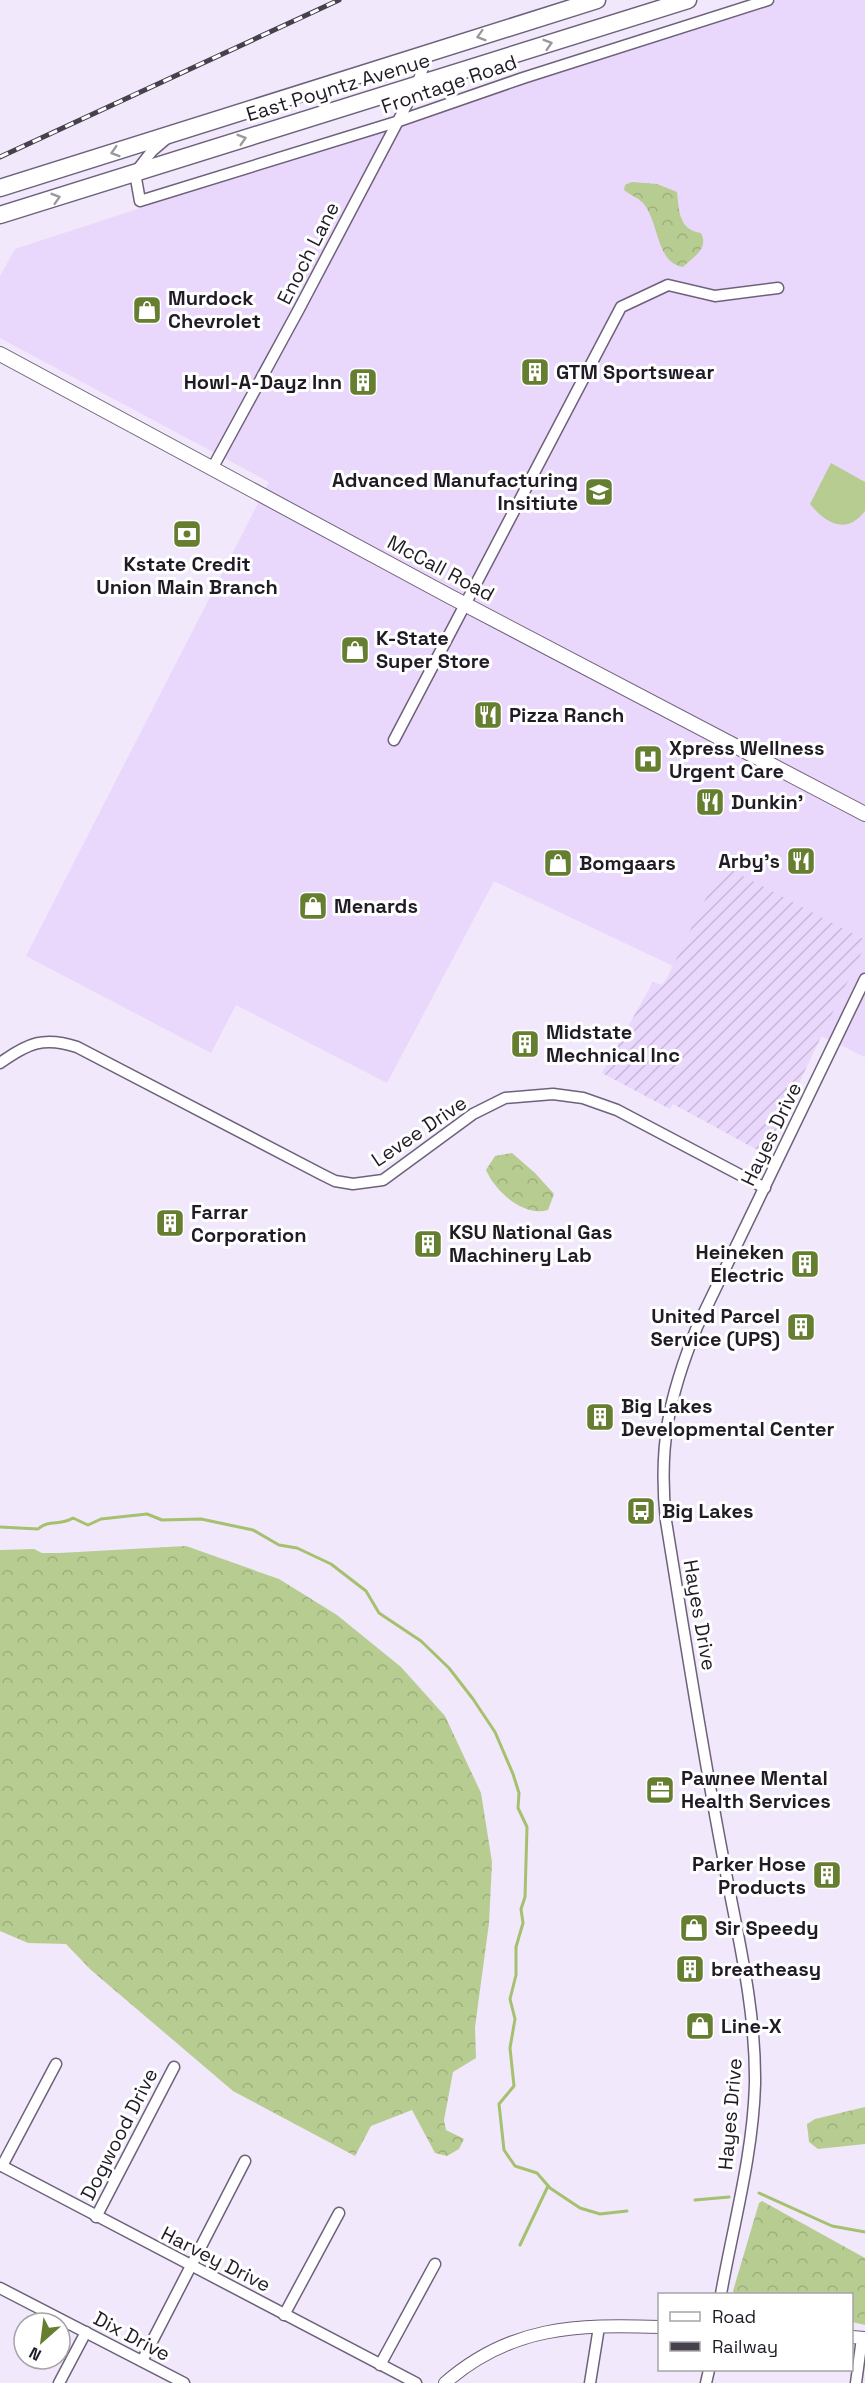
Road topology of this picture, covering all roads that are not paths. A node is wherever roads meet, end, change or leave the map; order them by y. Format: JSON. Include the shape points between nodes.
{"nodes":[{"id":1,"x":597,"y":0,"type":"edge"},
{"id":2,"x":688,"y":0,"type":"edge"},
{"id":3,"x":768,"y":0,"type":"edge"},
{"id":4,"x":428,"y":53,"type":"junction"},
{"id":5,"x":417,"y":85,"type":"junction"},
{"id":6,"x":396,"y":122,"type":"junction"},
{"id":7,"x":171,"y":135,"type":"junction"},
{"id":8,"x":135,"y":173,"type":"junction"},
{"id":9,"x":0,"y":188,"type":"edge"},
{"id":10,"x":0,"y":215,"type":"edge"},
{"id":11,"x":778,"y":288,"type":"dead end"},
{"id":12,"x":0,"y":354,"type":"edge"},
{"id":13,"x":213,"y":467,"type":"junction"},
{"id":14,"x":466,"y":604,"type":"junction"},
{"id":15,"x":394,"y":740,"type":"dead end"},
{"id":16,"x":865,"y":814,"type":"edge"},
{"id":17,"x":865,"y":979,"type":"edge"},
{"id":18,"x":0,"y":1063,"type":"edge"},
{"id":19,"x":765,"y":1188,"type":"junction"},
{"id":20,"x":56,"y":2064,"type":"dead end"},
{"id":21,"x":174,"y":2067,"type":"dead end"},
{"id":22,"x":245,"y":2161,"type":"dead end"},
{"id":23,"x":1,"y":2166,"type":"edge"},
{"id":24,"x":339,"y":2213,"type":"dead end"},
{"id":25,"x":96,"y":2217,"type":"junction"},
{"id":26,"x":435,"y":2264,"type":"dead end"},
{"id":27,"x":192,"y":2267,"type":"junction"},
{"id":28,"x":0,"y":2288,"type":"edge"},
{"id":29,"x":721,"y":2293,"type":"edge"},
{"id":30,"x":284,"y":2315,"type":"junction"},
{"id":31,"x":598,"y":2327,"type":"junction"},
{"id":32,"x":658,"y":2327,"type":"edge"},
{"id":33,"x":86,"y":2332,"type":"junction"},
{"id":34,"x":860,"y":2338,"type":"edge"},
{"id":35,"x":142,"y":2361,"type":"junction"},
{"id":36,"x":380,"y":2365,"type":"junction"},
{"id":37,"x":181,"y":2382,"type":"edge"},
{"id":38,"x":58,"y":2383,"type":"edge"},
{"id":39,"x":416,"y":2383,"type":"edge"},
{"id":40,"x":445,"y":2383,"type":"edge"},
{"id":41,"x":590,"y":2383,"type":"edge"},
{"id":42,"x":856,"y":2383,"type":"edge"}],
"edges":[{"from":1,"to":4,"type":"highway","name":"East Poyntz Avenue","one_way":true},
{"from":5,"to":2,"type":"highway","name":"East Poyntz Avenue","one_way":true},
{"from":3,"to":6,"type":"street","name":"Frontage Road"},
{"from":4,"to":5,"type":"street","name":"Enoch Lane"},
{"from":4,"to":7,"type":"highway","name":"East Poyntz Avenue"},
{"from":5,"to":6,"type":"street","name":"Enoch Lane"},
{"from":8,"to":5,"type":"highway","name":"East Poyntz Avenue","one_way":true},
{"from":6,"to":8,"type":"street","name":"Frontage Road","via":[[140,201]]},
{"from":6,"to":13,"type":"street","name":"Enoch Lane"},
{"from":7,"to":8,"type":"street"},
{"from":7,"to":9,"type":"highway","name":"East Poyntz Avenue","one_way":true},
{"from":10,"to":8,"type":"highway","name":"East Poyntz Avenue","one_way":true},
{"from":11,"to":14,"type":"street","via":[[715,296],[668,285],[621,308]]},
{"from":12,"to":13,"type":"main road","name":"McCall Road"},
{"from":13,"to":14,"type":"main road","name":"McCall Road"},
{"from":14,"to":15,"type":"street"},
{"from":14,"to":16,"type":"main road","name":"McCall Road"},
{"from":17,"to":19,"type":"street","name":"Hayes Drive"},
{"from":18,"to":19,"type":"street","name":"Levee Drive","via":[[27,1045],[64,1042],[335,1181],[354,1184],[383,1180],[473,1114],[506,1098],[553,1094],[583,1098],[617,1110]]},
{"from":19,"to":29,"type":"street","name":"Hayes Drive","via":[[697,1327],[675,1384],[663,1438],[666,1521],[753,2034],[755,2086]]},
{"from":20,"to":23,"type":"street"},
{"from":21,"to":25,"type":"street","name":"Dogwood Drive"},
{"from":22,"to":27,"type":"street"},
{"from":23,"to":25,"type":"street","name":"Harvey Drive"},
{"from":24,"to":30,"type":"street"},
{"from":25,"to":27,"type":"street","name":"Harvey Drive"},
{"from":26,"to":36,"type":"street"},
{"from":27,"to":30,"type":"street","name":"Harvey Drive"},
{"from":27,"to":35,"type":"street"},
{"from":28,"to":33,"type":"street","name":"Dix Drive"},
{"from":30,"to":36,"type":"street","name":"Harvey Drive"},
{"from":31,"to":32,"type":"street"},
{"from":31,"to":40,"type":"street","via":[[539,2332],[501,2345]]},
{"from":31,"to":41,"type":"street"},
{"from":33,"to":35,"type":"street","name":"Dix Drive"},
{"from":33,"to":38,"type":"street"},
{"from":34,"to":42,"type":"street"},
{"from":35,"to":37,"type":"street","name":"Dix Drive"},
{"from":36,"to":39,"type":"street","name":"Harvey Drive"}]}
